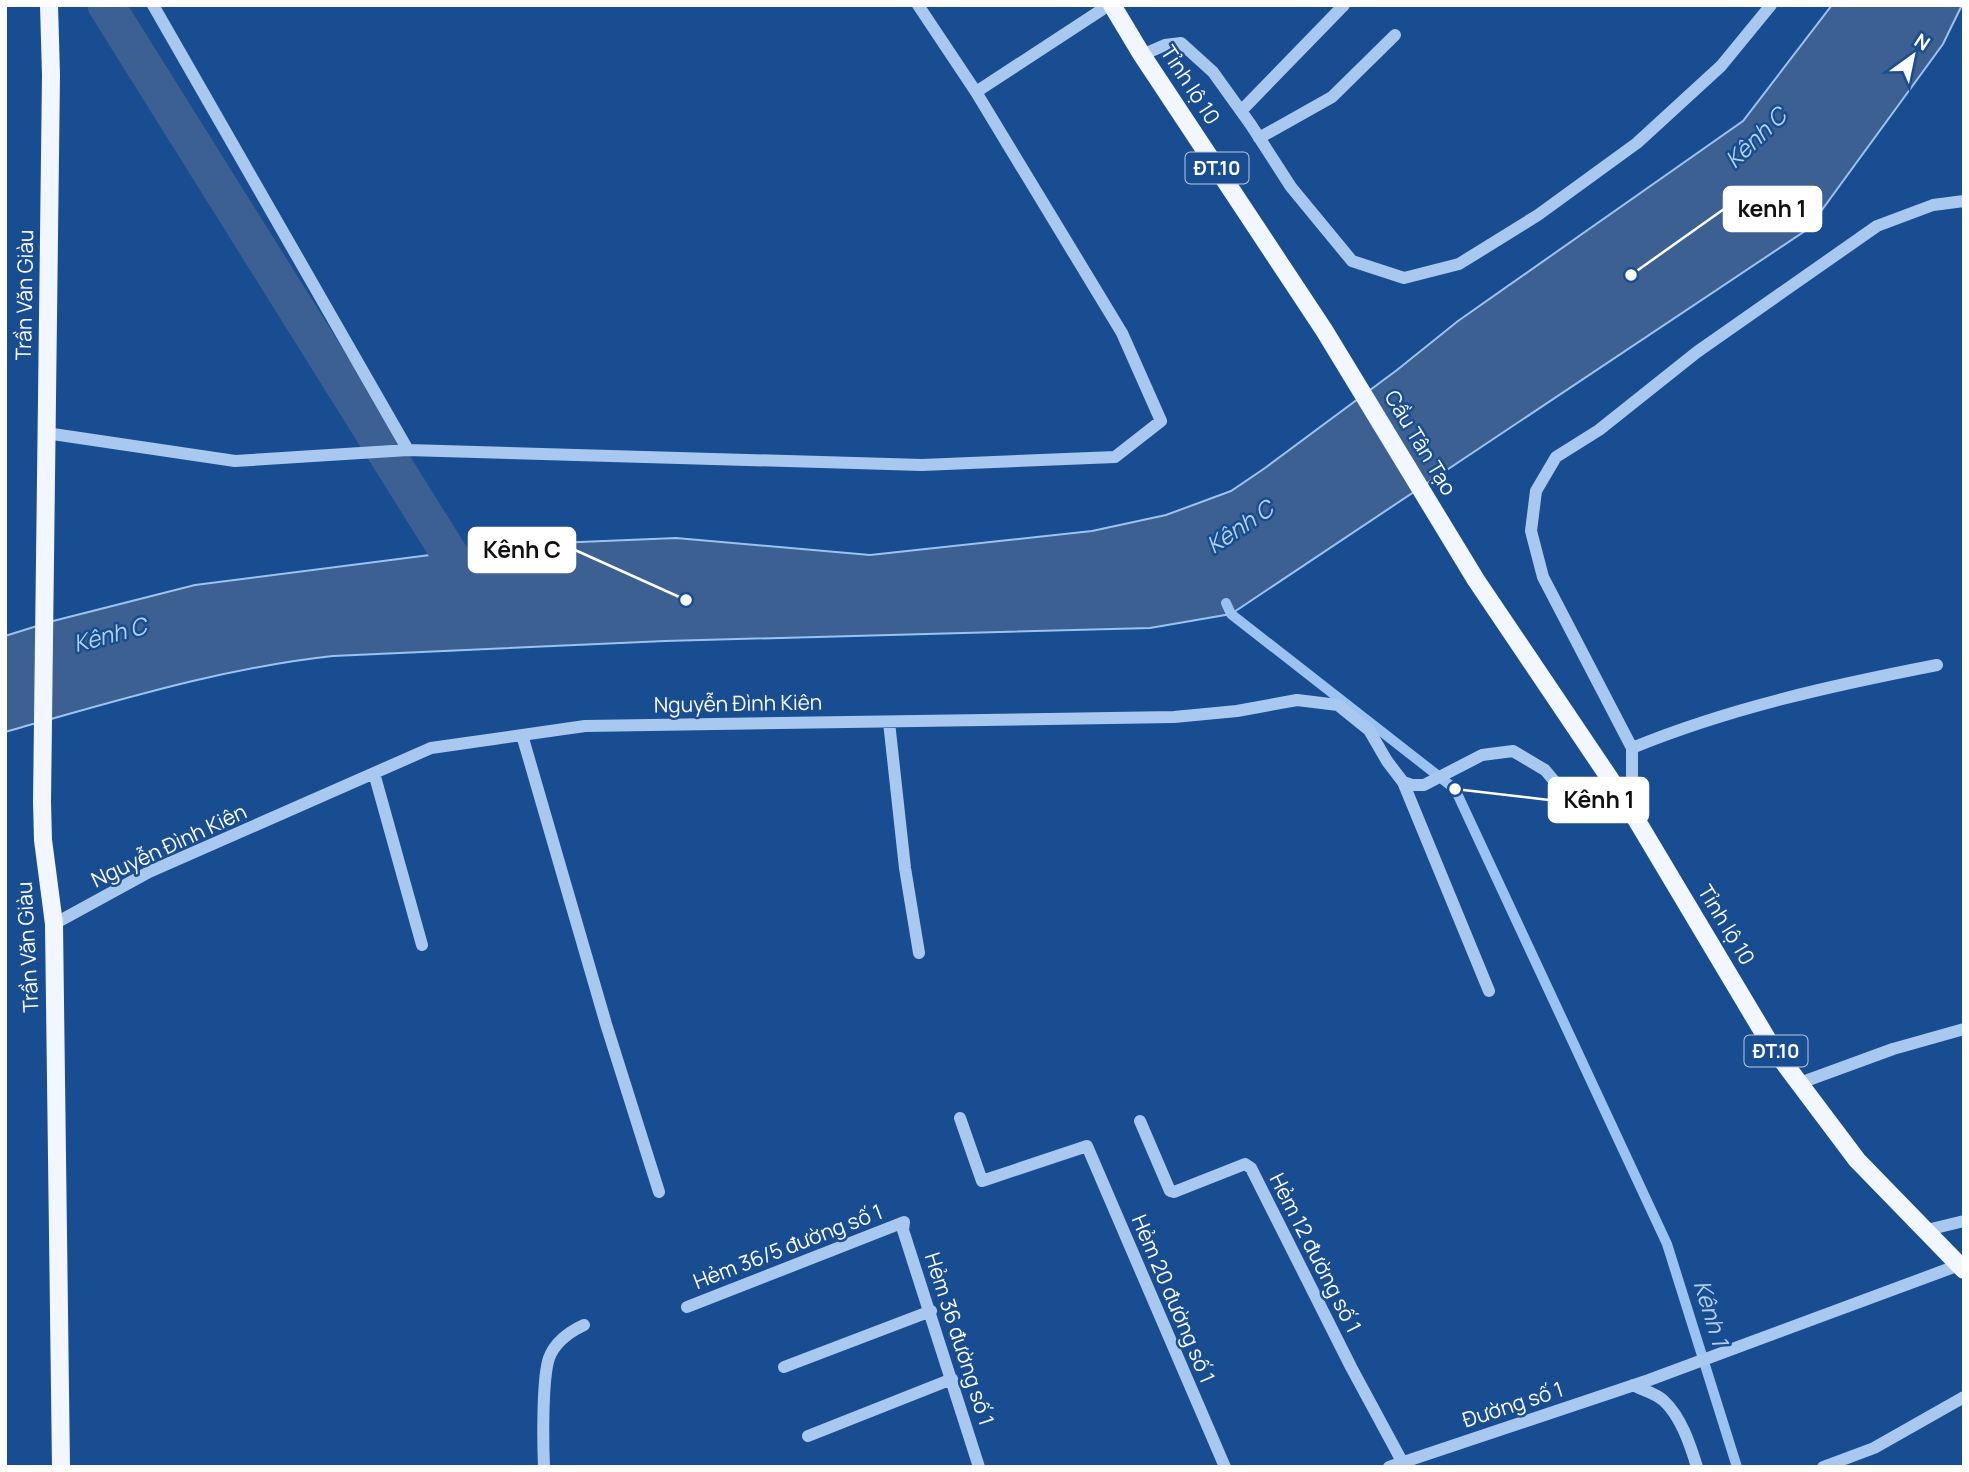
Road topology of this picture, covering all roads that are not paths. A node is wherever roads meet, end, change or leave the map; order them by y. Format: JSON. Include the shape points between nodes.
{"nodes":[{"id":1,"x":48,"y":5,"type":"edge"},
{"id":2,"x":153,"y":5,"type":"edge"},
{"id":3,"x":918,"y":5,"type":"edge"},
{"id":4,"x":1111,"y":5,"type":"edge"},
{"id":5,"x":1344,"y":5,"type":"edge"},
{"id":6,"x":1771,"y":5,"type":"edge"},
{"id":7,"x":1395,"y":34,"type":"dead end"},
{"id":8,"x":1142,"y":55,"type":"junction"},
{"id":9,"x":976,"y":92,"type":"junction"},
{"id":10,"x":1241,"y":111,"type":"junction"},
{"id":11,"x":1259,"y":138,"type":"junction"},
{"id":12,"x":1964,"y":201,"type":"edge"},
{"id":13,"x":1324,"y":330,"type":"joint"},
{"id":14,"x":46,"y":433,"type":"junction"},
{"id":15,"x":408,"y":450,"type":"junction"},
{"id":16,"x":1476,"y":580,"type":"joint"},
{"id":17,"x":1937,"y":665,"type":"dead end"},
{"id":18,"x":889,"y":722,"type":"junction"},
{"id":19,"x":522,"y":735,"type":"junction"},
{"id":20,"x":1632,"y":748,"type":"junction"},
{"id":21,"x":374,"y":773,"type":"junction"},
{"id":22,"x":1403,"y":782,"type":"junction"},
{"id":23,"x":1627,"y":804,"type":"junction"},
{"id":24,"x":54,"y":924,"type":"junction"},
{"id":25,"x":422,"y":945,"type":"dead end"},
{"id":26,"x":919,"y":953,"type":"dead end"},
{"id":27,"x":1489,"y":990,"type":"dead end"},
{"id":28,"x":1964,"y":1029,"type":"edge"},
{"id":29,"x":1800,"y":1083,"type":"junction"},
{"id":30,"x":960,"y":1118,"type":"dead end"},
{"id":31,"x":1140,"y":1121,"type":"dead end"},
{"id":32,"x":659,"y":1192,"type":"dead end"},
{"id":33,"x":1964,"y":1221,"type":"edge"},
{"id":34,"x":904,"y":1222,"type":"joint"},
{"id":35,"x":1927,"y":1230,"type":"junction"},
{"id":36,"x":1961,"y":1268,"type":"edge"},
{"id":37,"x":687,"y":1307,"type":"dead end"},
{"id":38,"x":931,"y":1311,"type":"junction"},
{"id":39,"x":584,"y":1325,"type":"dead end"},
{"id":40,"x":784,"y":1367,"type":"dead end"},
{"id":41,"x":952,"y":1379,"type":"junction"},
{"id":42,"x":1633,"y":1385,"type":"junction"},
{"id":43,"x":1964,"y":1397,"type":"edge"},
{"id":44,"x":808,"y":1436,"type":"dead end"},
{"id":45,"x":1403,"y":1464,"type":"edge"},
{"id":46,"x":61,"y":1467,"type":"edge"},
{"id":47,"x":544,"y":1467,"type":"edge"},
{"id":48,"x":979,"y":1467,"type":"edge"},
{"id":49,"x":1225,"y":1467,"type":"edge"},
{"id":50,"x":1389,"y":1467,"type":"edge"},
{"id":51,"x":1697,"y":1467,"type":"edge"},
{"id":52,"x":1823,"y":1467,"type":"edge"}],
"edges":[{"from":1,"to":14,"type":"main road","name":"Trần Văn Giàu"},
{"from":2,"to":15,"type":"street"},
{"from":3,"to":9,"type":"street"},
{"from":4,"to":8,"type":"main road","name":"Tỉnh lộ 10","number":"ĐT.10"},
{"from":4,"to":9,"type":"street"},
{"from":5,"to":10,"type":"street"},
{"from":6,"to":11,"type":"street","via":[[1721,66],[1637,142],[1538,215],[1459,264],[1404,278],[1352,261]]},
{"from":7,"to":11,"type":"street","via":[[1332,97]]},
{"from":8,"to":10,"type":"street","via":[[1181,43],[1213,72]]},
{"from":8,"to":13,"type":"main road","name":"Tỉnh lộ 10","number":"ĐT.10"},
{"from":9,"to":15,"type":"street","via":[[1122,333],[1161,421],[1115,457],[922,465]]},
{"from":10,"to":11,"type":"street"},
{"from":12,"to":20,"type":"street","via":[[1933,205],[1877,226],[1556,457],[1536,491],[1531,530],[1543,577]]},
{"from":13,"to":16,"type":"main road","name":"Cầu Tân Tạo","number":"ĐT.10"},
{"from":14,"to":15,"type":"street","via":[[235,461]]},
{"from":14,"to":24,"type":"main road","name":"Trần Văn Giàu","via":[[43,840]]},
{"from":16,"to":23,"type":"main road","name":"Tỉnh lộ 10","number":"ĐT.10"},
{"from":17,"to":20,"type":"street","via":[[1759,706],[1684,727]]},
{"from":18,"to":19,"type":"street","name":"Nguyễn Đình Kiên","via":[[585,726]]},
{"from":18,"to":22,"type":"street","name":"Nguyễn Đình Kiên","via":[[1174,717],[1297,700],[1338,705],[1369,730]]},
{"from":18,"to":26,"type":"street"},
{"from":19,"to":21,"type":"street","name":"Nguyễn Đình Kiên","via":[[431,748]]},
{"from":19,"to":32,"type":"street"},
{"from":20,"to":23,"type":"street","via":[[1632,794]]},
{"from":21,"to":24,"type":"street","name":"Nguyễn Đình Kiên","via":[[149,872]]},
{"from":21,"to":25,"type":"street"},
{"from":22,"to":23,"type":"street","via":[[1424,785],[1482,755],[1513,751],[1545,770],[1571,801],[1608,807]]},
{"from":22,"to":27,"type":"street","name":"Nguyễn Đình Kiên"},
{"from":23,"to":29,"type":"main road","name":"Tỉnh lộ 10","number":"ĐT.10","via":[[1772,1047]]},
{"from":24,"to":46,"type":"main road","name":"Trần Văn Giàu"},
{"from":28,"to":29,"type":"street"},
{"from":29,"to":35,"type":"main road","name":"Tỉnh lộ 10","number":"ĐT.10","via":[[1857,1160]]},
{"from":30,"to":49,"type":"street","name":"Hẻm 20 đường số 1","via":[[982,1181],[1087,1146]]},
{"from":31,"to":45,"type":"street","name":"Hẻm 12 đường số 1","via":[[1170,1191],[1245,1164],[1251,1168]]},
{"from":33,"to":35,"type":"street"},
{"from":34,"to":37,"type":"street","name":"Hẻm 36/5 đường số 1"},
{"from":34,"to":38,"type":"street","name":"Hẻm 36 đường số 1"},
{"from":35,"to":36,"type":"main road","name":"Tỉnh lộ 10","number":"ĐT.10"},
{"from":36,"to":42,"type":"street","name":"Đường số 1"},
{"from":38,"to":40,"type":"street"},
{"from":38,"to":41,"type":"street","name":"Hẻm 36 đường số 1"},
{"from":39,"to":47,"type":"street","via":[[566,1334],[549,1357]]},
{"from":41,"to":44,"type":"street"},
{"from":41,"to":48,"type":"street","name":"Hẻm 36 đường số 1"},
{"from":42,"to":45,"type":"street","name":"Đường số 1"},
{"from":42,"to":51,"type":"street","via":[[1662,1399],[1674,1413]]},
{"from":43,"to":52,"type":"street","via":[[1874,1448]]},
{"from":45,"to":50,"type":"street","name":"Đường số 1"}]}
